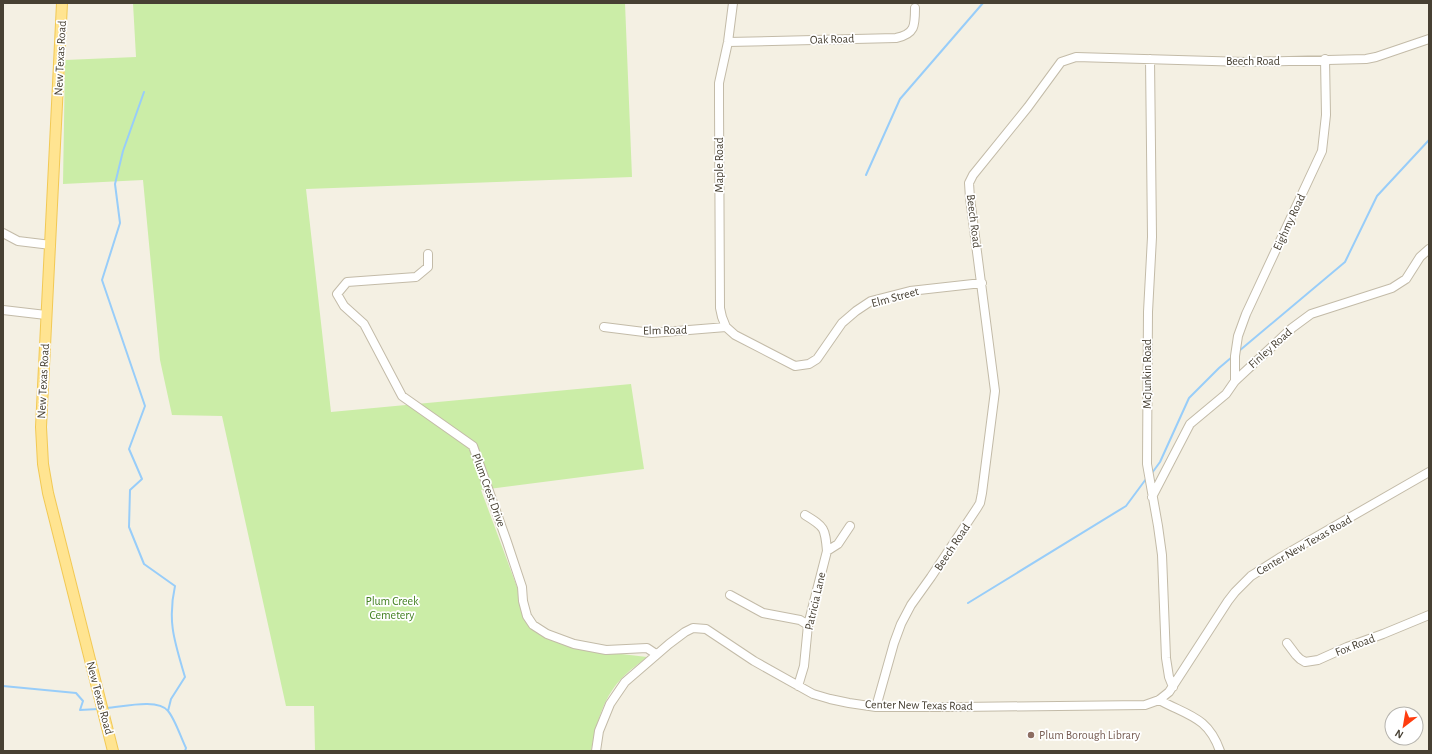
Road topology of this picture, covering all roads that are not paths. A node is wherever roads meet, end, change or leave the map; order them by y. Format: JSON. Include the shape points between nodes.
{"nodes":[{"id":1,"x":62,"y":3,"type":"edge"},
{"id":2,"x":733,"y":3,"type":"edge"},
{"id":3,"x":915,"y":8,"type":"dead end"},
{"id":4,"x":1429,"y":39,"type":"edge"},
{"id":5,"x":728,"y":42,"type":"junction"},
{"id":6,"x":1325,"y":59,"type":"junction"},
{"id":7,"x":1150,"y":60,"type":"junction"},
{"id":8,"x":3,"y":233,"type":"edge"},
{"id":9,"x":51,"y":245,"type":"junction"},
{"id":10,"x":1429,"y":249,"type":"edge"},
{"id":11,"x":428,"y":254,"type":"dead end"},
{"id":12,"x":982,"y":283,"type":"junction"},
{"id":13,"x":3,"y":310,"type":"edge"},
{"id":14,"x":46,"y":314,"type":"junction"},
{"id":15,"x":604,"y":327,"type":"dead end"},
{"id":16,"x":726,"y":327,"type":"junction"},
{"id":17,"x":1235,"y":381,"type":"junction"},
{"id":18,"x":1429,"y":472,"type":"edge"},
{"id":19,"x":1152,"y":497,"type":"junction"},
{"id":20,"x":806,"y":515,"type":"dead end"},
{"id":21,"x":850,"y":526,"type":"dead end"},
{"id":22,"x":827,"y":550,"type":"junction"},
{"id":23,"x":730,"y":595,"type":"dead end"},
{"id":24,"x":1429,"y":615,"type":"edge"},
{"id":25,"x":808,"y":625,"type":"junction"},
{"id":26,"x":1287,"y":643,"type":"dead end"},
{"id":27,"x":656,"y":654,"type":"junction"},
{"id":28,"x":798,"y":686,"type":"junction"},
{"id":29,"x":1174,"y":687,"type":"junction"},
{"id":30,"x":1159,"y":700,"type":"junction"},
{"id":31,"x":876,"y":706,"type":"junction"},
{"id":32,"x":114,"y":751,"type":"edge"},
{"id":33,"x":596,"y":751,"type":"edge"},
{"id":34,"x":1220,"y":751,"type":"edge"}],
"edges":[{"from":1,"to":9,"type":"main road","name":"New Texas Road"},
{"from":2,"to":5,"type":"street","name":"Maple Road"},
{"from":3,"to":5,"type":"street","name":"Oak Road","via":[[914,24],[910,33],[896,38]]},
{"from":4,"to":6,"type":"street","name":"Beech Road","via":[[1376,57]]},
{"from":5,"to":16,"type":"street","name":"Maple Road","via":[[719,83],[720,308]]},
{"from":6,"to":7,"type":"street","name":"Beech Road","via":[[1246,62]]},
{"from":6,"to":17,"type":"street","name":"Eighmy Road","via":[[1326,115],[1322,151],[1246,314],[1238,336]]},
{"from":7,"to":12,"type":"street","name":"Beech Road","via":[[1076,57],[1061,62],[973,175],[970,198]]},
{"from":7,"to":19,"type":"street","name":"McJunkin Road","via":[[1152,237],[1148,312],[1147,464]]},
{"from":8,"to":9,"type":"street","via":[[18,241]]},
{"from":9,"to":14,"type":"main road","name":"New Texas Road"},
{"from":10,"to":17,"type":"street","name":"Finley Road","via":[[1420,257],[1406,279],[1392,288],[1311,314]]},
{"from":11,"to":27,"type":"street","name":"Plum Crest Drive","via":[[428,267],[416,277],[347,282],[337,294],[344,306],[364,324],[402,396],[473,446],[522,587],[527,616],[533,625],[547,634],[574,644],[606,650],[647,648]]},
{"from":12,"to":16,"type":"street","name":"Elm Street","via":[[910,291],[871,301],[842,323],[817,359],[809,364],[795,366],[735,335]]},
{"from":12,"to":31,"type":"street","name":"Beech Road","via":[[995,391],[980,503],[911,604],[894,643]]},
{"from":13,"to":14,"type":"street"},
{"from":14,"to":32,"type":"main road","name":"New Texas Road","via":[[41,427],[43,464],[48,493]]},
{"from":15,"to":16,"type":"street","name":"Elm Road","via":[[652,333]]},
{"from":17,"to":19,"type":"street","name":"Finley Road","via":[[1226,394],[1190,424]]},
{"from":18,"to":29,"type":"street","name":"Center New Texas Road","via":[[1251,576],[1228,602]]},
{"from":19,"to":29,"type":"street","name":"McJunkin Road","via":[[1162,555],[1166,658],[1169,677]]},
{"from":20,"to":22,"type":"street","via":[[819,523],[824,530]]},
{"from":21,"to":22,"type":"street","via":[[838,544]]},
{"from":22,"to":25,"type":"street","name":"Patricia Lane"},
{"from":23,"to":25,"type":"street","via":[[760,611],[800,620]]},
{"from":24,"to":26,"type":"street","name":"Fox Road","via":[[1318,660],[1305,662]]},
{"from":25,"to":28,"type":"street","name":"Patricia Lane","via":[[804,666]]},
{"from":27,"to":28,"type":"street","name":"Center New Texas Road","via":[[685,632],[693,628],[706,629]]},
{"from":27,"to":33,"type":"street","name":"Center New Texas Road","via":[[625,682],[610,704],[598,731]]},
{"from":28,"to":31,"type":"street","name":"Center New Texas Road","via":[[830,699]]},
{"from":29,"to":30,"type":"street","name":"Center New Texas Road"},
{"from":30,"to":31,"type":"street","name":"Center New Texas Road","via":[[1145,704],[1113,705]]},
{"from":30,"to":34,"type":"street","via":[[1207,726],[1215,737]]}]}
